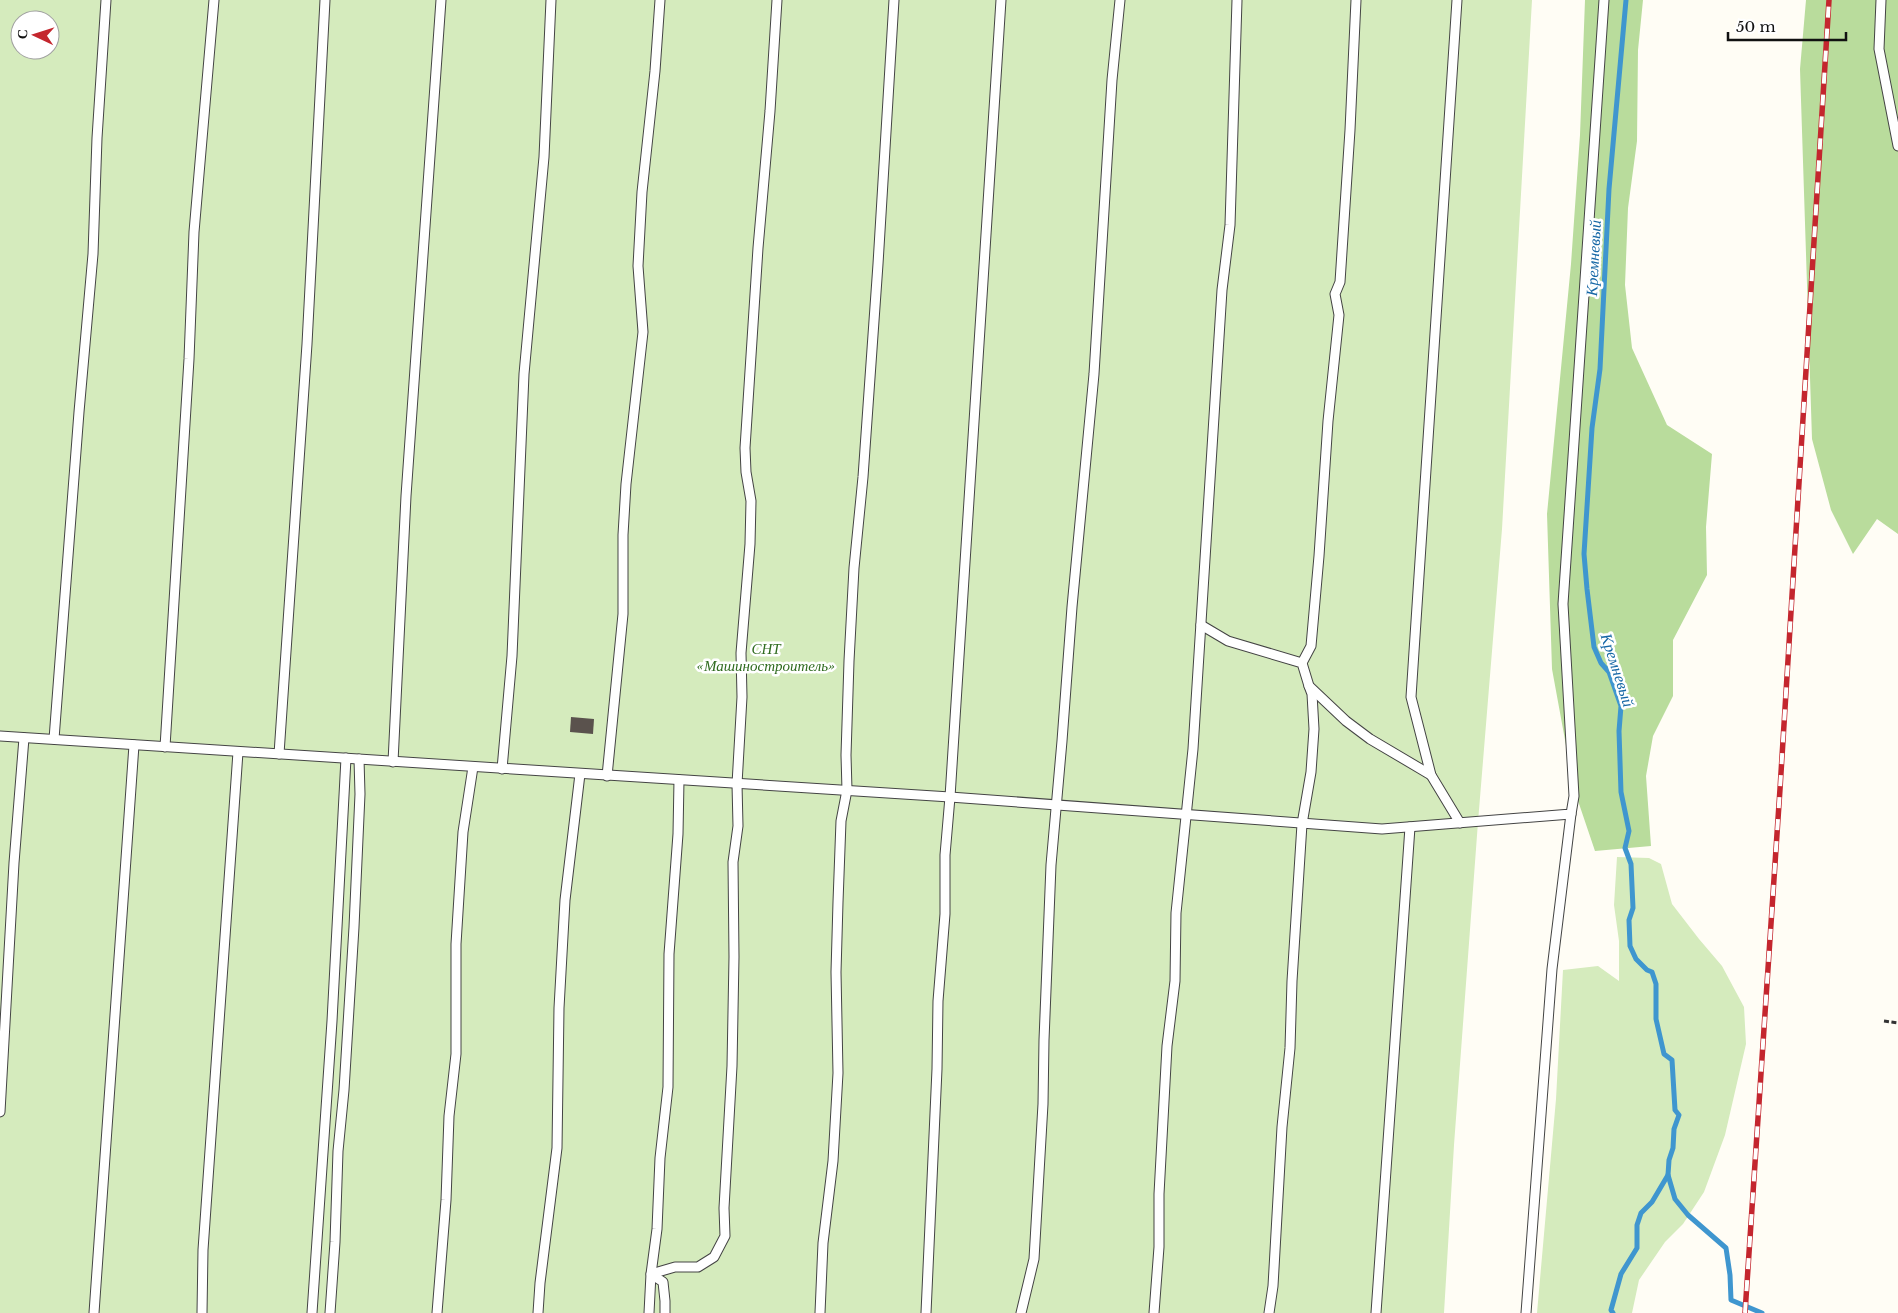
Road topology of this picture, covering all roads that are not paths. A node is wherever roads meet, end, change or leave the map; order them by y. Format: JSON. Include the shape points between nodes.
{"nodes":[{"id":1,"x":106,"y":0,"type":"edge"},
{"id":2,"x":214,"y":0,"type":"edge"},
{"id":3,"x":325,"y":0,"type":"edge"},
{"id":4,"x":441,"y":0,"type":"edge"},
{"id":5,"x":551,"y":0,"type":"edge"},
{"id":6,"x":660,"y":0,"type":"edge"},
{"id":7,"x":778,"y":0,"type":"edge"},
{"id":8,"x":894,"y":0,"type":"edge"},
{"id":9,"x":1001,"y":0,"type":"edge"},
{"id":10,"x":1120,"y":0,"type":"edge"},
{"id":11,"x":1237,"y":0,"type":"edge"},
{"id":12,"x":1356,"y":0,"type":"edge"},
{"id":13,"x":1457,"y":0,"type":"edge"},
{"id":14,"x":1604,"y":0,"type":"edge"},
{"id":15,"x":1881,"y":0,"type":"edge"},
{"id":16,"x":1898,"y":146,"type":"edge"},
{"id":17,"x":1201,"y":626,"type":"junction"},
{"id":18,"x":1302,"y":663,"type":"junction"},
{"id":19,"x":1309,"y":686,"type":"junction"},
{"id":20,"x":0,"y":736,"type":"edge"},
{"id":21,"x":24,"y":738,"type":"junction"},
{"id":22,"x":54,"y":740,"type":"junction"},
{"id":23,"x":134,"y":745,"type":"junction"},
{"id":24,"x":165,"y":747,"type":"junction"},
{"id":25,"x":238,"y":752,"type":"junction"},
{"id":26,"x":279,"y":754,"type":"junction"},
{"id":27,"x":346,"y":758,"type":"junction"},
{"id":28,"x":359,"y":759,"type":"junction"},
{"id":29,"x":393,"y":762,"type":"junction"},
{"id":30,"x":474,"y":767,"type":"junction"},
{"id":31,"x":502,"y":769,"type":"junction"},
{"id":32,"x":580,"y":774,"type":"junction"},
{"id":33,"x":1431,"y":774,"type":"junction"},
{"id":34,"x":607,"y":776,"type":"junction"},
{"id":35,"x":679,"y":780,"type":"junction"},
{"id":36,"x":737,"y":784,"type":"junction"},
{"id":37,"x":847,"y":790,"type":"junction"},
{"id":38,"x":950,"y":797,"type":"junction"},
{"id":39,"x":1055,"y":805,"type":"junction"},
{"id":40,"x":1571,"y":814,"type":"junction"},
{"id":41,"x":1186,"y":815,"type":"junction"},
{"id":42,"x":1460,"y":823,"type":"junction"},
{"id":43,"x":1302,"y":824,"type":"junction"},
{"id":44,"x":1410,"y":827,"type":"junction"},
{"id":45,"x":0,"y":1112,"type":"edge"},
{"id":46,"x":651,"y":1274,"type":"junction"},
{"id":47,"x":94,"y":1313,"type":"edge"},
{"id":48,"x":202,"y":1313,"type":"edge"},
{"id":49,"x":312,"y":1313,"type":"edge"},
{"id":50,"x":330,"y":1313,"type":"edge"},
{"id":51,"x":437,"y":1313,"type":"edge"},
{"id":52,"x":538,"y":1313,"type":"edge"},
{"id":53,"x":650,"y":1313,"type":"edge"},
{"id":54,"x":665,"y":1313,"type":"edge"},
{"id":55,"x":820,"y":1313,"type":"edge"},
{"id":56,"x":926,"y":1313,"type":"edge"},
{"id":57,"x":1021,"y":1313,"type":"edge"},
{"id":58,"x":1154,"y":1313,"type":"edge"},
{"id":59,"x":1269,"y":1313,"type":"edge"},
{"id":60,"x":1376,"y":1313,"type":"edge"},
{"id":61,"x":1526,"y":1313,"type":"edge"}],
"edges":[{"from":1,"to":22,"type":"lane","via":[[96,138],[93,254]]},
{"from":2,"to":24,"type":"lane","via":[[194,232],[189,369]]},
{"from":3,"to":26,"type":"lane","via":[[307,344]]},
{"from":4,"to":29,"type":"lane","via":[[406,496]]},
{"from":5,"to":31,"type":"lane","via":[[544,157],[524,374],[512,656]]},
{"from":6,"to":34,"type":"lane","via":[[638,266],[643,332],[626,484],[623,614]]},
{"from":7,"to":36,"type":"lane","via":[[745,448],[751,501],[750,544],[741,653]]},
{"from":8,"to":37,"type":"lane","via":[[868,415],[854,568]]},
{"from":9,"to":38,"type":"lane"},
{"from":10,"to":39,"type":"lane","via":[[1094,374]]},
{"from":11,"to":17,"type":"lane","via":[[1230,224],[1222,300]]},
{"from":12,"to":18,"type":"lane","via":[[1342,257],[1340,282],[1335,294],[1339,315],[1328,421],[1320,556],[1311,646]]},
{"from":13,"to":33,"type":"lane","via":[[1411,697]]},
{"from":14,"to":40,"type":"lane","via":[[1563,604],[1574,796]]},
{"from":15,"to":16,"type":"lane","via":[[1879,49]]},
{"from":17,"to":18,"type":"lane","via":[[1228,641]]},
{"from":17,"to":41,"type":"lane"},
{"from":18,"to":19,"type":"lane"},
{"from":19,"to":33,"type":"lane","via":[[1370,739]]},
{"from":19,"to":43,"type":"lane","via":[[1314,729]]},
{"from":20,"to":21,"type":"lane"},
{"from":21,"to":22,"type":"lane"},
{"from":21,"to":45,"type":"lane"},
{"from":22,"to":23,"type":"lane"},
{"from":23,"to":24,"type":"lane"},
{"from":23,"to":47,"type":"lane"},
{"from":24,"to":25,"type":"lane"},
{"from":25,"to":26,"type":"lane"},
{"from":25,"to":48,"type":"lane","via":[[203,1250]]},
{"from":26,"to":27,"type":"lane"},
{"from":27,"to":28,"type":"lane"},
{"from":27,"to":49,"type":"lane","via":[[333,1012]]},
{"from":28,"to":29,"type":"lane"},
{"from":28,"to":50,"type":"lane","via":[[355,908]]},
{"from":29,"to":30,"type":"lane"},
{"from":30,"to":31,"type":"lane"},
{"from":30,"to":51,"type":"lane","via":[[460,870],[456,1054]]},
{"from":31,"to":32,"type":"lane"},
{"from":32,"to":34,"type":"lane"},
{"from":32,"to":52,"type":"lane","via":[[565,900],[559,1008],[557,1148]]},
{"from":33,"to":42,"type":"lane"},
{"from":34,"to":35,"type":"lane"},
{"from":35,"to":36,"type":"lane"},
{"from":35,"to":46,"type":"lane","via":[[669,954],[668,1087]]},
{"from":36,"to":37,"type":"lane"},
{"from":36,"to":46,"type":"lane","via":[[725,1236],[714,1257],[698,1268],[676,1267]]},
{"from":37,"to":38,"type":"lane"},
{"from":37,"to":55,"type":"lane","via":[[841,821],[836,972],[838,1073]]},
{"from":38,"to":39,"type":"lane"},
{"from":38,"to":56,"type":"lane","via":[[938,1001]]},
{"from":39,"to":41,"type":"lane"},
{"from":39,"to":57,"type":"lane","via":[[1034,1259]]},
{"from":40,"to":42,"type":"lane"},
{"from":40,"to":61,"type":"lane","via":[[1552,969]]},
{"from":41,"to":43,"type":"lane"},
{"from":41,"to":58,"type":"lane","via":[[1176,913],[1175,981],[1167,1046]]},
{"from":42,"to":44,"type":"lane"},
{"from":43,"to":44,"type":"lane","via":[[1382,829]]},
{"from":43,"to":59,"type":"lane","via":[[1290,1048]]},
{"from":44,"to":60,"type":"lane"},
{"from":46,"to":53,"type":"lane"},
{"from":46,"to":54,"type":"lane","via":[[663,1282]]}]}
